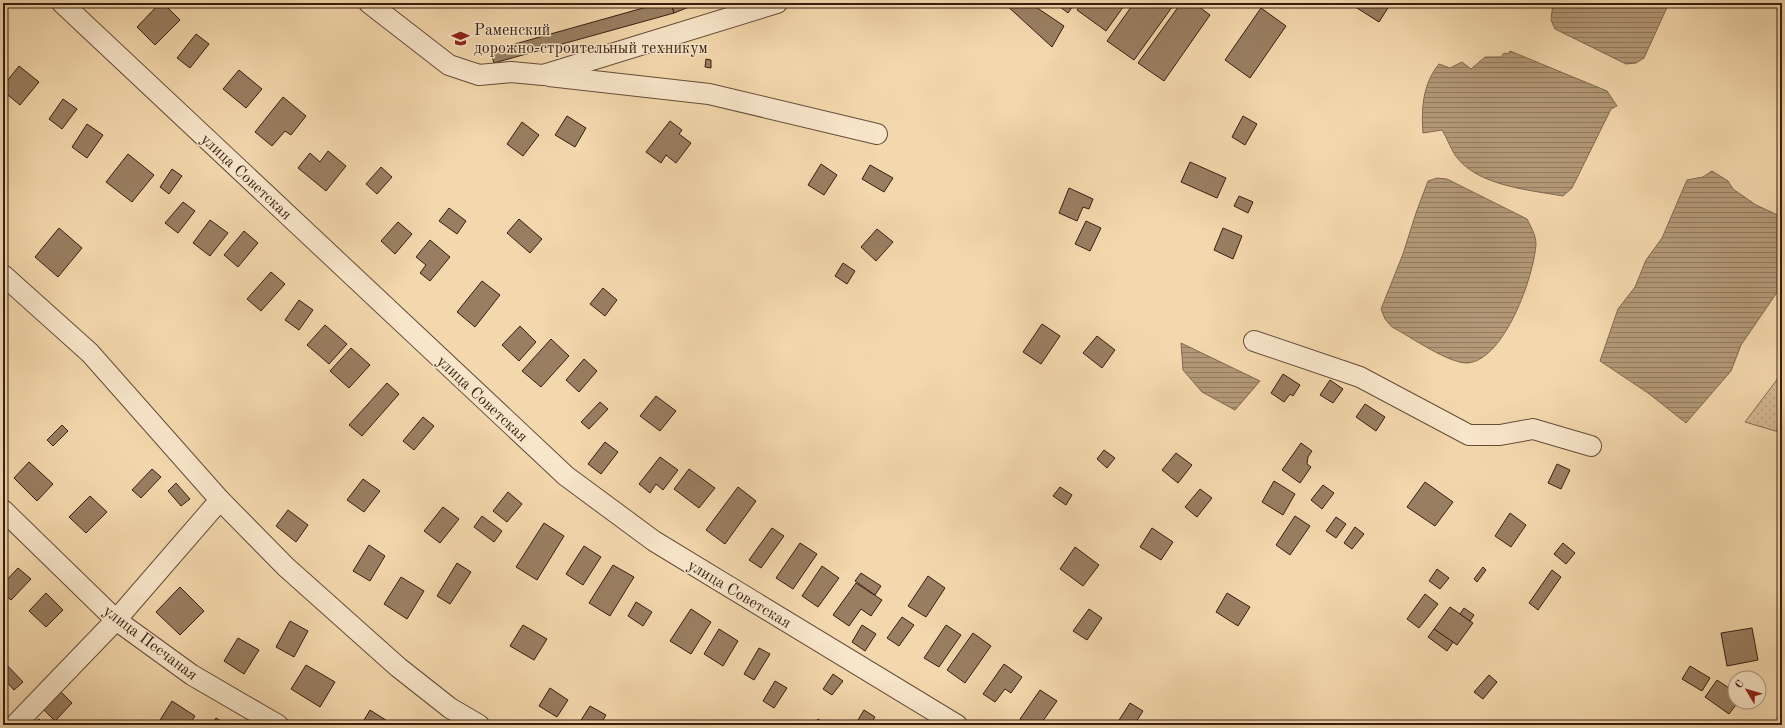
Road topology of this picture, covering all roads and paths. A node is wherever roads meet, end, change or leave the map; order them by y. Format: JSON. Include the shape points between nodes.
{"nodes":[{"id":1,"x":62,"y":3,"type":"edge"},
{"id":2,"x":369,"y":3,"type":"edge"},
{"id":3,"x":777,"y":3,"type":"edge"},
{"id":4,"x":543,"y":75,"type":"junction"},
{"id":5,"x":877,"y":134,"type":"dead end"},
{"id":6,"x":3,"y":275,"type":"edge"},
{"id":7,"x":1254,"y":341,"type":"dead end"},
{"id":8,"x":1591,"y":446,"type":"dead end"},
{"id":9,"x":220,"y":500,"type":"junction"},
{"id":10,"x":3,"y":510,"type":"edge"},
{"id":11,"x":116,"y":620,"type":"junction"},
{"id":12,"x":14,"y":725,"type":"edge"},
{"id":13,"x":278,"y":725,"type":"edge"},
{"id":14,"x":479,"y":725,"type":"edge"},
{"id":15,"x":957,"y":725,"type":"edge"}],
"edges":[{"from":1,"to":15,"type":"street","name":"улица Советская","via":[[566,476],[654,541]]},
{"from":2,"to":4,"type":"street","via":[[449,65],[479,75],[511,72]]},
{"from":3,"to":4,"type":"street"},
{"from":4,"to":5,"type":"street","via":[[710,94]]},
{"from":6,"to":9,"type":"street","via":[[90,353]]},
{"from":7,"to":8,"type":"street","via":[[1360,377],[1469,435],[1500,435],[1533,429]]},
{"from":9,"to":11,"type":"street"},
{"from":9,"to":14,"type":"street","via":[[286,567],[398,667],[450,708]]},
{"from":10,"to":11,"type":"street","name":"улица Песчаная"},
{"from":11,"to":12,"type":"street"},
{"from":11,"to":13,"type":"street","name":"улица Песчаная","via":[[192,674]]}]}
